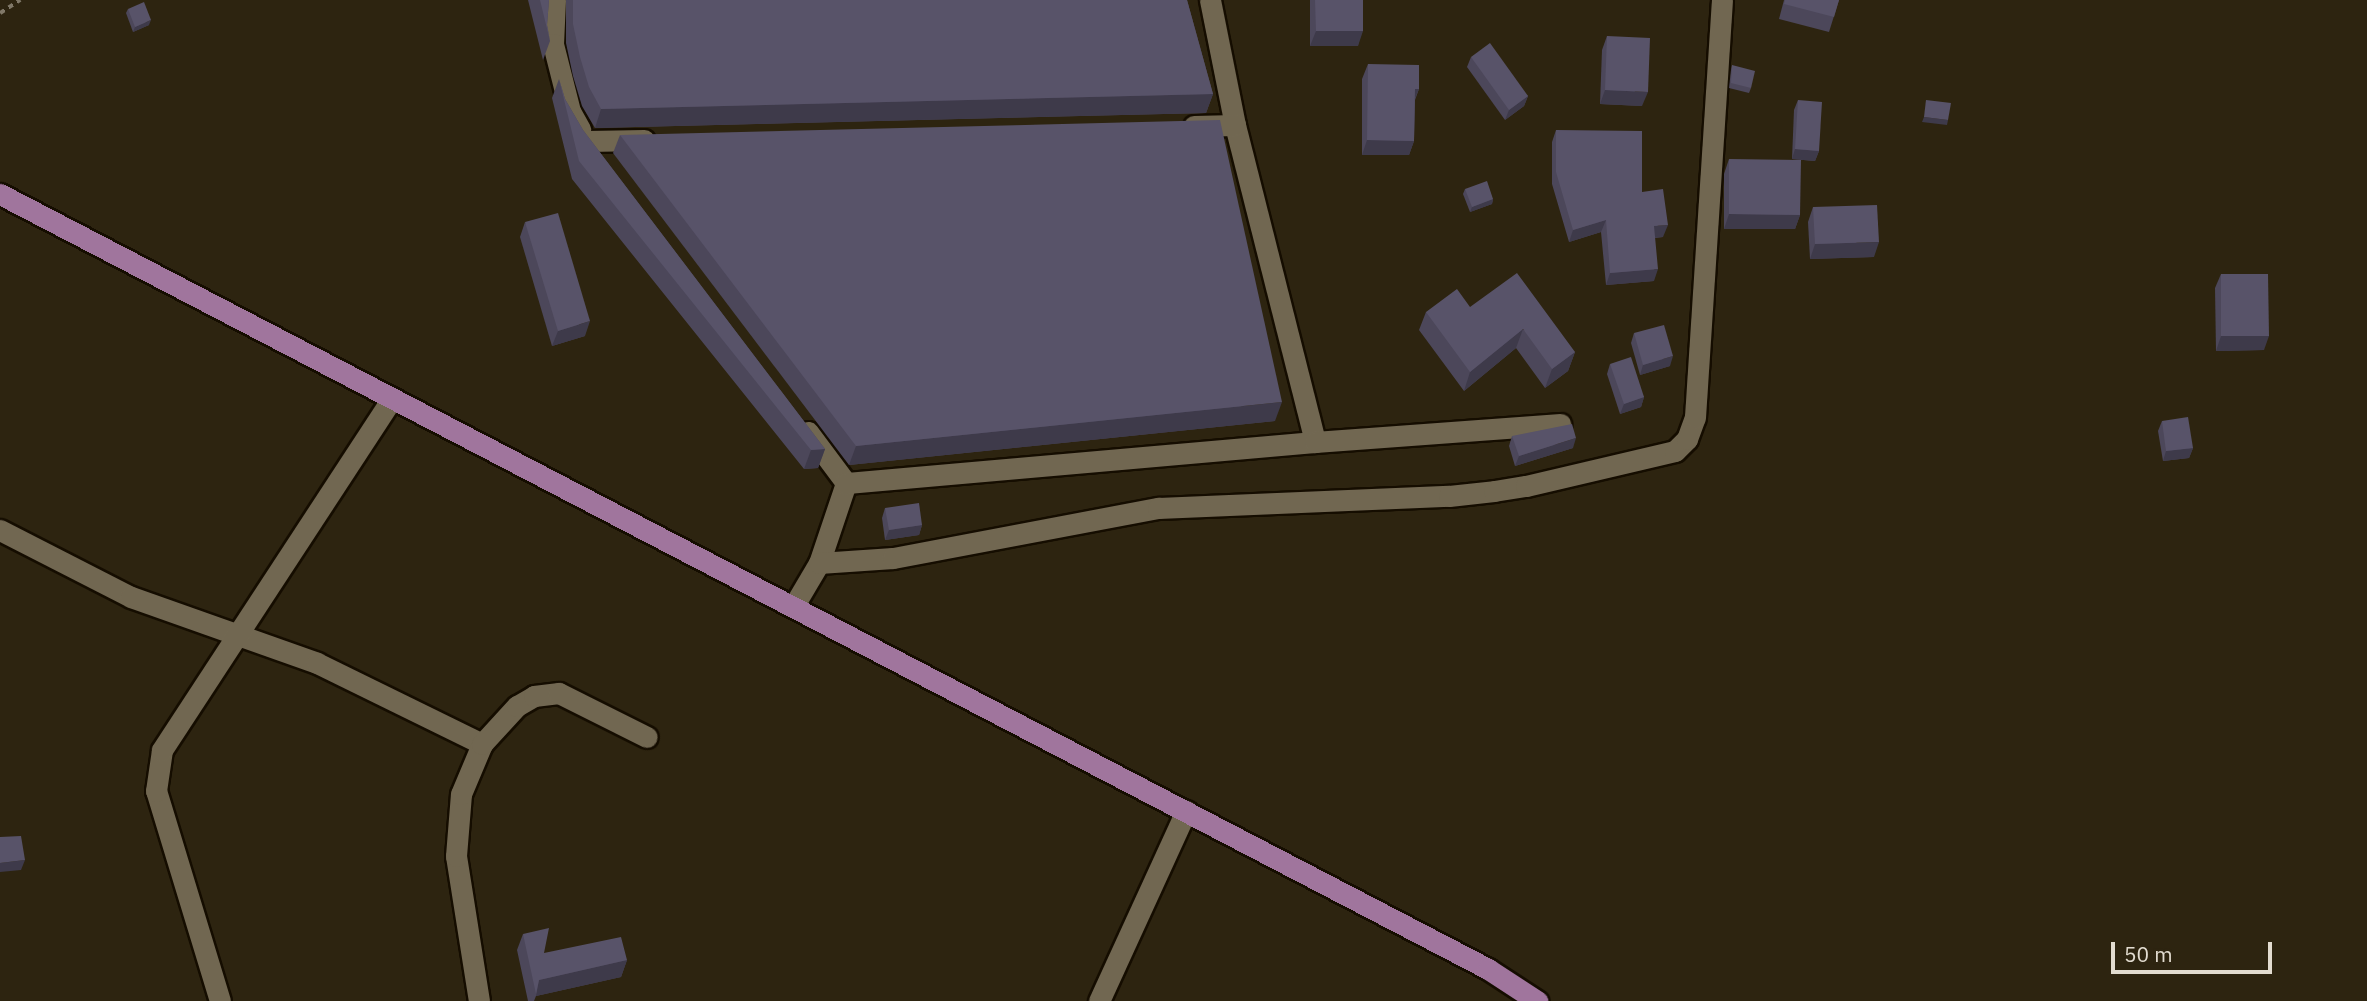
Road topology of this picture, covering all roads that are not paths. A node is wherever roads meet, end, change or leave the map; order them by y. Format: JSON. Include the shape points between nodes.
{"nodes":[{"id":1,"x":555,"y":0,"type":"edge"},
{"id":2,"x":1210,"y":0,"type":"edge"},
{"id":3,"x":1722,"y":0,"type":"edge"},
{"id":4,"x":1235,"y":125,"type":"junction"},
{"id":5,"x":1180,"y":126,"type":"edge"},
{"id":6,"x":670,"y":139,"type":"edge"},
{"id":7,"x":587,"y":142,"type":"junction"},
{"id":8,"x":604,"y":163,"type":"edge"},
{"id":9,"x":0,"y":194,"type":"edge"},
{"id":10,"x":392,"y":398,"type":"junction"},
{"id":11,"x":796,"y":416,"type":"edge"},
{"id":12,"x":1560,"y":424,"type":"edge"},
{"id":13,"x":1315,"y":442,"type":"junction"},
{"id":14,"x":846,"y":482,"type":"junction"},
{"id":15,"x":0,"y":530,"type":"edge"},
{"id":16,"x":818,"y":563,"type":"junction"},
{"id":17,"x":793,"y":607,"type":"junction"},
{"id":18,"x":239,"y":635,"type":"junction"},
{"id":19,"x":647,"y":737,"type":"dead end"},
{"id":20,"x":482,"y":744,"type":"junction"},
{"id":21,"x":1186,"y":811,"type":"junction"},
{"id":22,"x":220,"y":1001,"type":"edge"},
{"id":23,"x":480,"y":1001,"type":"edge"},
{"id":24,"x":1099,"y":1001,"type":"edge"},
{"id":25,"x":1537,"y":1001,"type":"edge"}],
"edges":[{"from":1,"to":7,"type":"street","via":[[553,44],[560,79]]},
{"from":2,"to":4,"type":"street"},
{"from":3,"to":16,"type":"street","via":[[1695,417],[1687,439],[1675,451],[1494,491],[1158,508],[893,558]]},
{"from":4,"to":5,"type":"street"},
{"from":4,"to":13,"type":"street"},
{"from":6,"to":7,"type":"street"},
{"from":7,"to":8,"type":"street"},
{"from":9,"to":10,"type":"main road"},
{"from":10,"to":17,"type":"main road"},
{"from":10,"to":18,"type":"street"},
{"from":11,"to":14,"type":"street"},
{"from":12,"to":13,"type":"street"},
{"from":13,"to":14,"type":"street"},
{"from":14,"to":16,"type":"street"},
{"from":15,"to":18,"type":"street","via":[[131,597]]},
{"from":16,"to":17,"type":"street"},
{"from":17,"to":21,"type":"main road"},
{"from":18,"to":20,"type":"street","via":[[317,663]]},
{"from":18,"to":22,"type":"street","via":[[162,750],[156,791]]},
{"from":19,"to":20,"type":"street","via":[[559,692],[534,696],[517,706]]},
{"from":20,"to":23,"type":"street","via":[[461,794],[456,856]]},
{"from":21,"to":24,"type":"street"},
{"from":21,"to":25,"type":"main road","via":[[1488,969]]}]}
